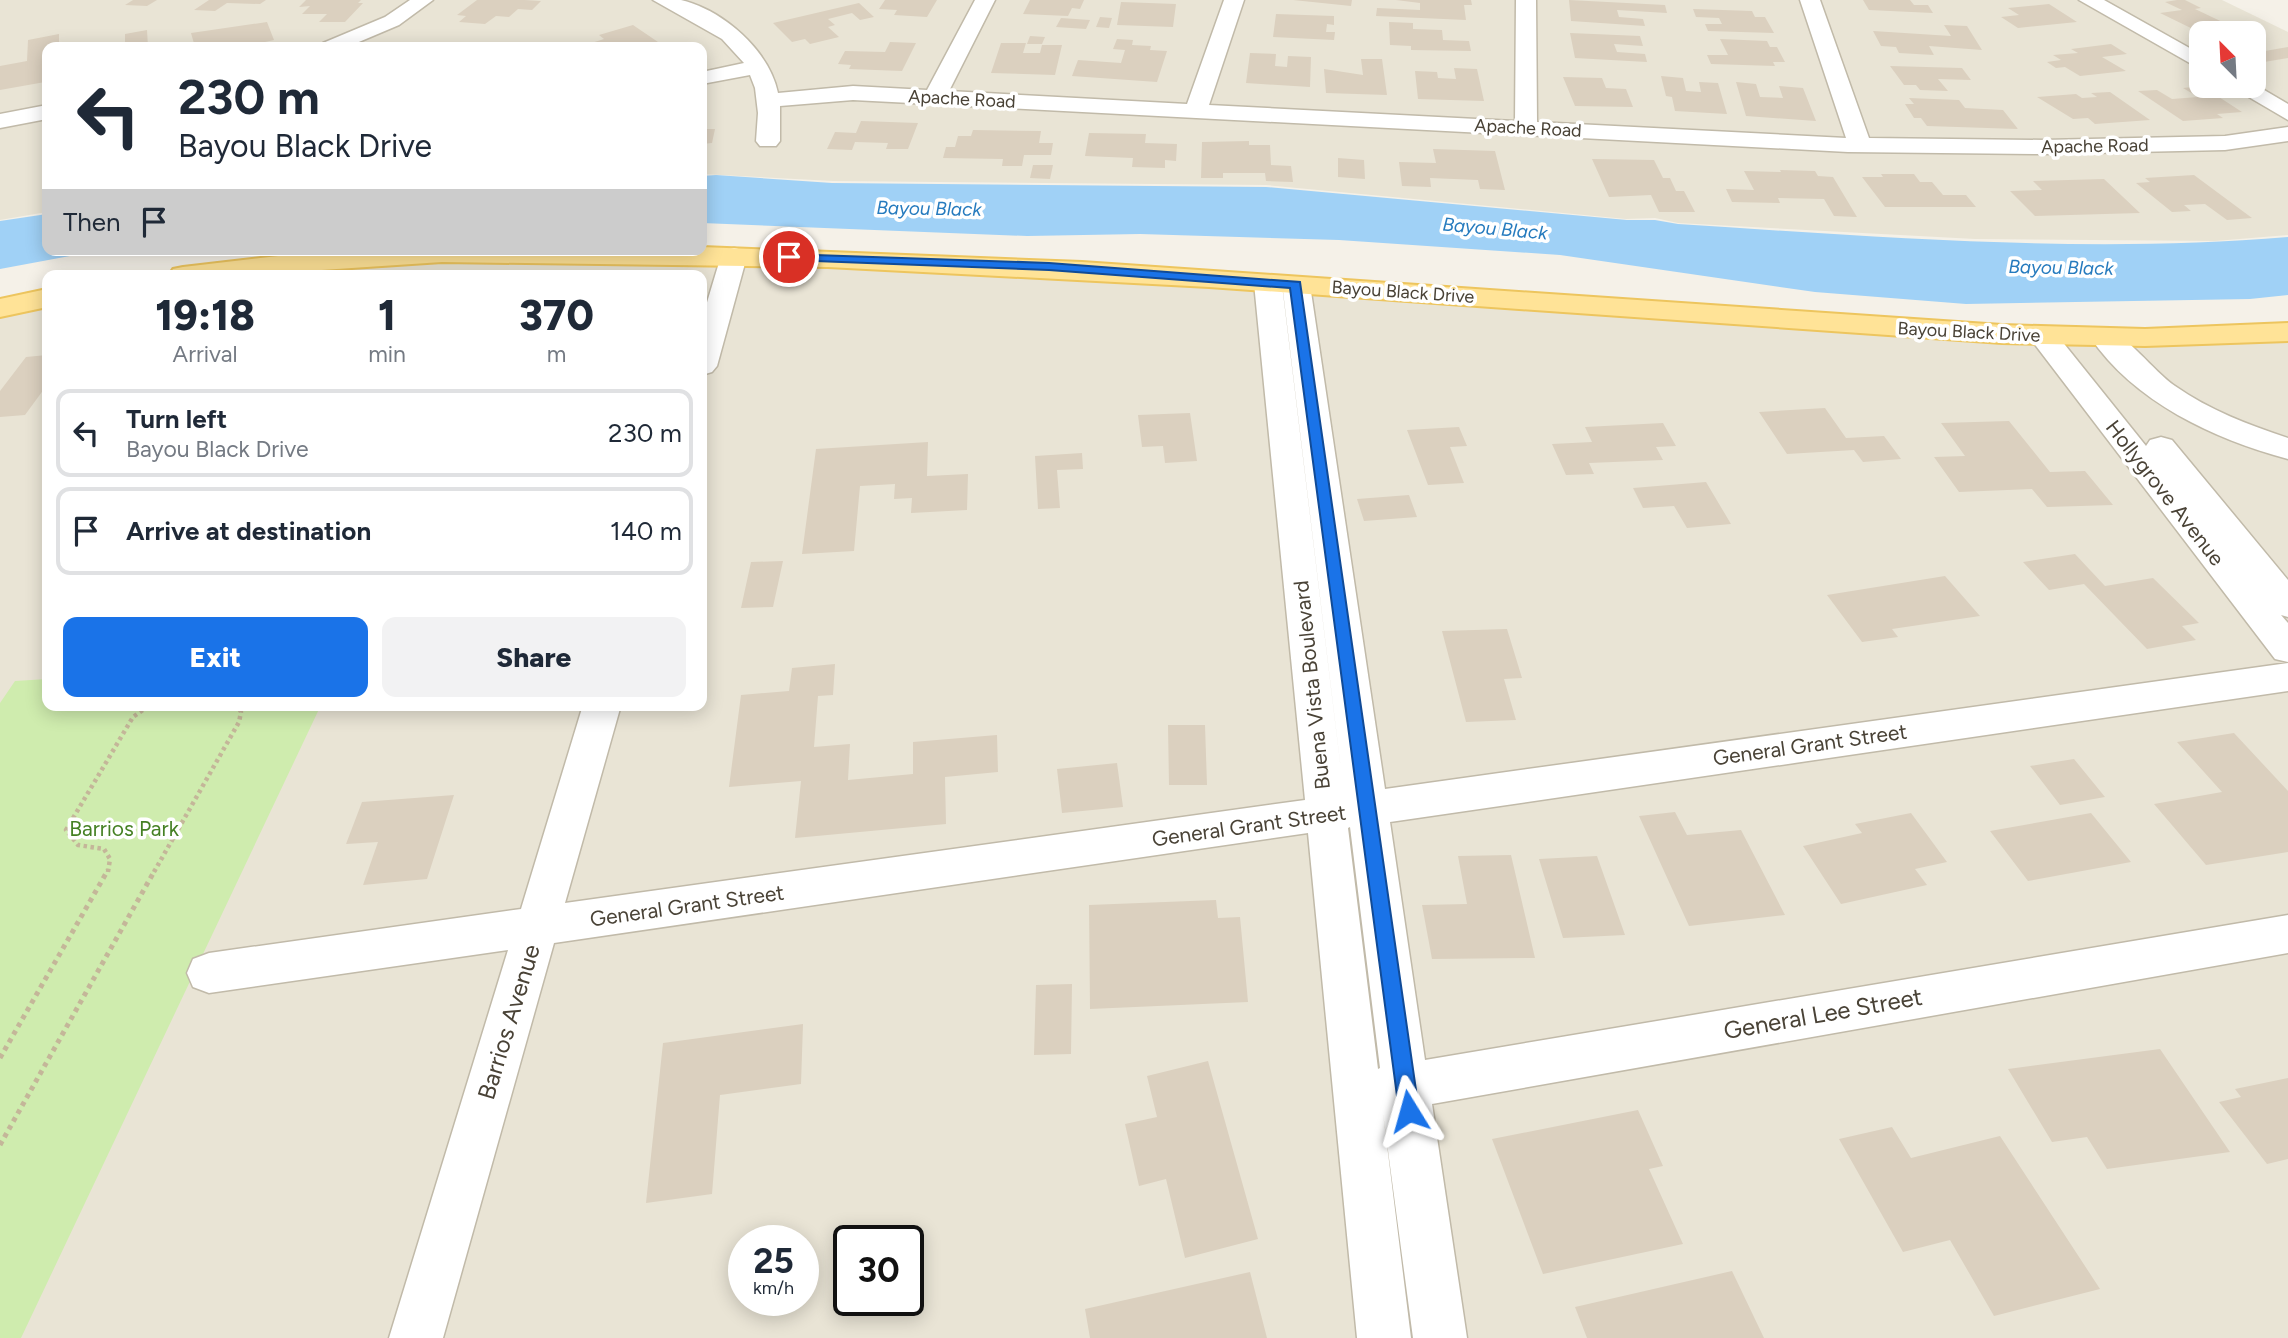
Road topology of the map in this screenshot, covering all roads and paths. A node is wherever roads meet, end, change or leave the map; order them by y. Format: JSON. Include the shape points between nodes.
{"nodes":[{"id":1,"x":422,"y":0,"type":"edge"},
{"id":2,"x":663,"y":0,"type":"edge"},
{"id":3,"x":985,"y":0,"type":"edge"},
{"id":4,"x":1234,"y":0,"type":"edge"},
{"id":5,"x":1525,"y":0,"type":"edge"},
{"id":6,"x":1810,"y":0,"type":"edge"},
{"id":7,"x":2089,"y":0,"type":"edge"},
{"id":8,"x":342,"y":42,"type":"edge"},
{"id":9,"x":2189,"y":57,"type":"edge"},
{"id":10,"x":758,"y":67,"type":"junction"},
{"id":11,"x":707,"y":77,"type":"edge"},
{"id":12,"x":935,"y":97,"type":"junction"},
{"id":13,"x":2262,"y":98,"type":"edge"},
{"id":14,"x":769,"y":100,"type":"junction"},
{"id":15,"x":1196,"y":111,"type":"junction"},
{"id":16,"x":42,"y":113,"type":"edge"},
{"id":17,"x":2288,"y":113,"type":"edge"},
{"id":18,"x":0,"y":121,"type":"edge"},
{"id":19,"x":1526,"y":128,"type":"junction"},
{"id":20,"x":2288,"y":134,"type":"edge"},
{"id":21,"x":768,"y":141,"type":"dead end"},
{"id":22,"x":1860,"y":145,"type":"junction"},
{"id":23,"x":707,"y":255,"type":"edge"},
{"id":24,"x":347,"y":256,"type":"edge"},
{"id":25,"x":734,"y":256,"type":"junction"},
{"id":26,"x":226,"y":270,"type":"edge"},
{"id":27,"x":1282,"y":284,"type":"junction"},
{"id":28,"x":42,"y":299,"type":"edge"},
{"id":29,"x":0,"y":309,"type":"edge"},
{"id":30,"x":2288,"y":332,"type":"edge"},
{"id":31,"x":2057,"y":337,"type":"junction"},
{"id":32,"x":2104,"y":337,"type":"junction"},
{"id":33,"x":707,"y":349,"type":"edge"},
{"id":34,"x":2288,"y":449,"type":"edge"},
{"id":35,"x":2288,"y":604,"type":"edge"},
{"id":36,"x":2288,"y":649,"type":"edge"},
{"id":37,"x":2288,"y":677,"type":"edge"},
{"id":38,"x":142,"y":711,"type":"edge"},
{"id":39,"x":240,"y":711,"type":"edge"},
{"id":40,"x":600,"y":711,"type":"edge"},
{"id":41,"x":1368,"y":809,"type":"junction"},
{"id":42,"x":1326,"y":815,"type":"junction"},
{"id":43,"x":537,"y":928,"type":"junction"},
{"id":44,"x":2288,"y":934,"type":"edge"},
{"id":45,"x":209,"y":973,"type":"dead end"},
{"id":46,"x":0,"y":1058,"type":"edge"},
{"id":47,"x":1406,"y":1086,"type":"junction"},
{"id":48,"x":1357,"y":1095,"type":"junction"},
{"id":49,"x":0,"y":1144,"type":"edge"},
{"id":50,"x":415,"y":1338,"type":"edge"},
{"id":51,"x":1384,"y":1338,"type":"edge"},
{"id":52,"x":1440,"y":1338,"type":"edge"}],
"edges":[{"from":1,"to":8,"type":"street","via":[[392,21]]},
{"from":2,"to":10,"type":"street","via":[[722,27]]},
{"from":3,"to":12,"type":"street"},
{"from":4,"to":15,"type":"street"},
{"from":5,"to":19,"type":"street"},
{"from":6,"to":22,"type":"street"},
{"from":7,"to":9,"type":"street"},
{"from":10,"to":11,"type":"street"},
{"from":10,"to":14,"type":"street"},
{"from":12,"to":14,"type":"street","name":"Apache Road","via":[[831,93]]},
{"from":12,"to":15,"type":"street","name":"Apache Road"},
{"from":13,"to":17,"type":"street"},
{"from":14,"to":21,"type":"street"},
{"from":15,"to":19,"type":"street","name":"Apache Road"},
{"from":16,"to":18,"type":"street"},
{"from":19,"to":22,"type":"street","name":"Apache Road"},
{"from":20,"to":22,"type":"street","name":"Apache Road","via":[[2272,139],[2080,147]]},
{"from":23,"to":25,"type":"main road","name":"Bayou Black Drive"},
{"from":24,"to":26,"type":"main road","name":"Bayou Black Drive"},
{"from":25,"to":27,"type":"main road","name":"Bayou Black Drive","via":[[945,261]]},
{"from":25,"to":33,"type":"street"},
{"from":27,"to":31,"type":"main road","name":"Bayou Black Drive"},
{"from":27,"to":41,"type":"street","name":"Buena Vista Boulevard"},
{"from":27,"to":42,"type":"street","name":"Buena Vista Boulevard"},
{"from":28,"to":29,"type":"main road"},
{"from":30,"to":32,"type":"main road","name":"Bayou Black Drive"},
{"from":31,"to":32,"type":"main road","name":"Bayou Black Drive"},
{"from":31,"to":35,"type":"street","name":"Hollygrove Avenue"},
{"from":31,"to":36,"type":"street","name":"Hollygrove Avenue"},
{"from":32,"to":34,"type":"street","via":[[2149,381],[2189,408],[2242,434]]},
{"from":37,"to":41,"type":"street","name":"General Grant Street"},
{"from":38,"to":46,"type":"path","via":[[133,717],[66,830],[78,845],[104,849],[110,859],[108,871]]},
{"from":39,"to":49,"type":"path","via":[[239,722]]},
{"from":40,"to":43,"type":"street","name":"Barrios Avenue"},
{"from":41,"to":42,"type":"street","name":"General Grant Street"},
{"from":41,"to":47,"type":"street","name":"Buena Vista Boulevard"},
{"from":42,"to":43,"type":"street","name":"General Grant Street"},
{"from":42,"to":48,"type":"street","name":"Buena Vista Boulevard"},
{"from":43,"to":45,"type":"street","name":"General Grant Street"},
{"from":43,"to":50,"type":"street","name":"Barrios Avenue"},
{"from":44,"to":47,"type":"street","name":"General Lee Street"},
{"from":47,"to":48,"type":"street","name":"General Lee Street"},
{"from":47,"to":52,"type":"street","name":"Buena Vista Boulevard"},
{"from":48,"to":51,"type":"street","name":"Buena Vista Boulevard"}]}
